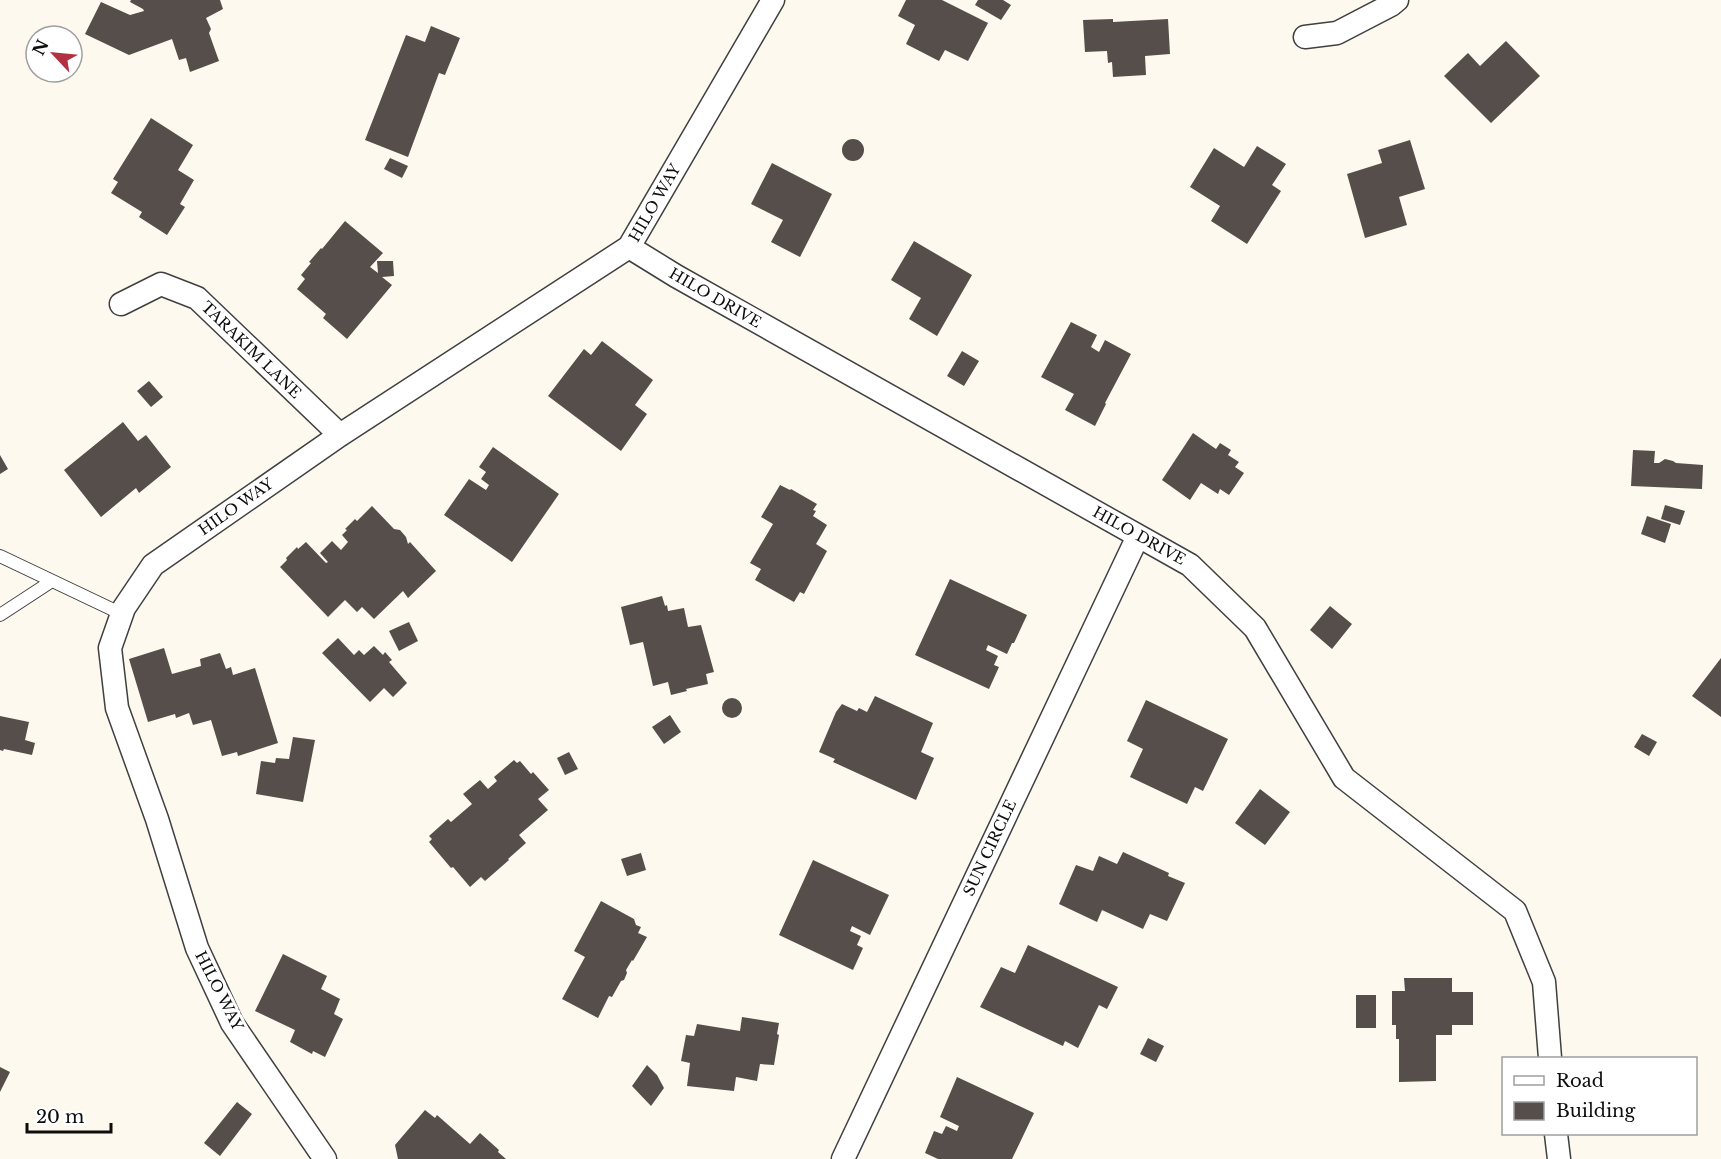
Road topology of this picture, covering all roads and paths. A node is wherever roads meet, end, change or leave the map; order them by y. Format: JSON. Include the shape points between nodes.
{"nodes":[{"id":1,"x":773,"y":0,"type":"edge"},
{"id":2,"x":1397,"y":0,"type":"edge"},
{"id":3,"x":1305,"y":38,"type":"dead end"},
{"id":4,"x":629,"y":247,"type":"junction"},
{"id":5,"x":121,"y":304,"type":"dead end"},
{"id":6,"x":340,"y":435,"type":"junction"},
{"id":7,"x":1138,"y":536,"type":"junction"},
{"id":8,"x":0,"y":556,"type":"edge"},
{"id":9,"x":52,"y":581,"type":"junction"},
{"id":10,"x":122,"y":614,"type":"junction"},
{"id":11,"x":0,"y":615,"type":"edge"},
{"id":12,"x":1550,"y":1057,"type":"edge"},
{"id":13,"x":1556,"y":1135,"type":"edge"},
{"id":14,"x":325,"y":1159,"type":"edge"},
{"id":15,"x":843,"y":1159,"type":"edge"},
{"id":16,"x":1558,"y":1159,"type":"edge"}],
"edges":[{"from":1,"to":4,"type":"street","name":"HILO WAY"},
{"from":2,"to":3,"type":"street","via":[[1337,33]]},
{"from":4,"to":6,"type":"street","name":"HILO WAY"},
{"from":4,"to":7,"type":"street","name":"HILO DRIVE"},
{"from":5,"to":6,"type":"street","name":"TARAKIM LANE","via":[[160,284],[197,298]]},
{"from":6,"to":10,"type":"street","name":"HILO WAY","via":[[153,565]]},
{"from":7,"to":12,"type":"street","name":"HILO DRIVE","via":[[1190,565],[1255,628],[1344,778],[1515,911],[1544,982]]},
{"from":7,"to":15,"type":"street","name":"SUN CIRCLE"},
{"from":8,"to":9,"type":"lane"},
{"from":9,"to":10,"type":"lane"},
{"from":9,"to":11,"type":"lane"},
{"from":10,"to":14,"type":"street","name":"HILO WAY","via":[[110,648],[117,708],[197,948],[232,1023]]},
{"from":13,"to":16,"type":"street"}]}
